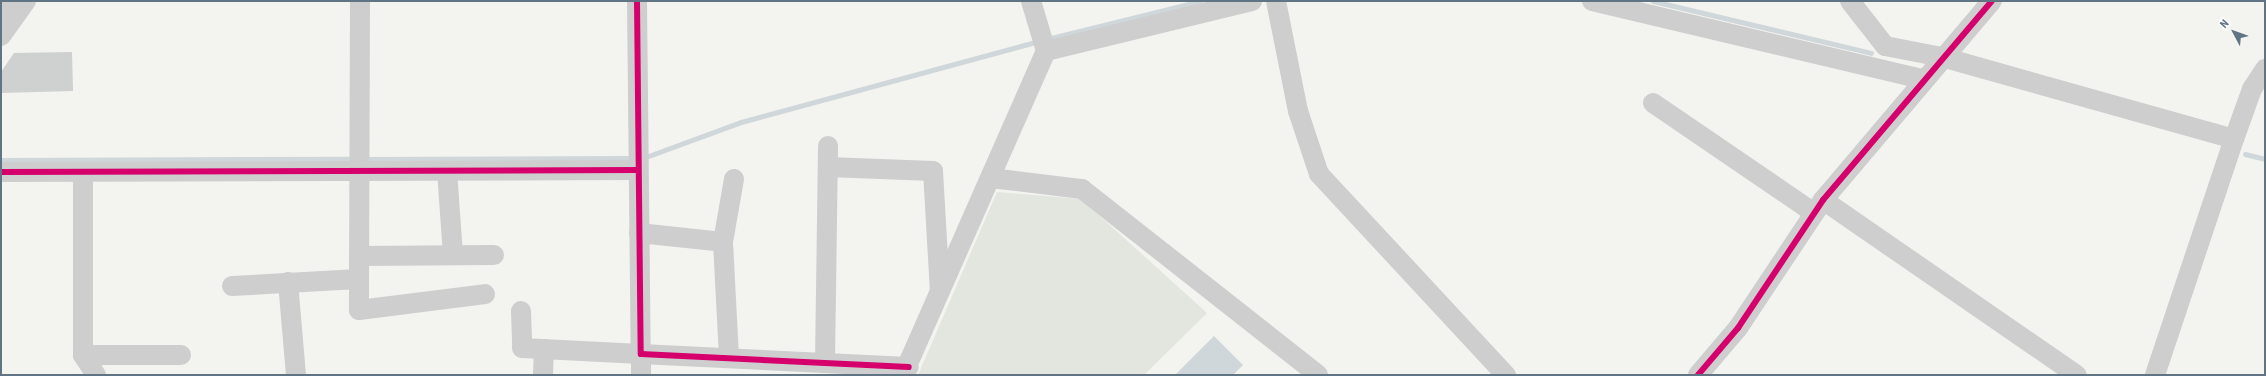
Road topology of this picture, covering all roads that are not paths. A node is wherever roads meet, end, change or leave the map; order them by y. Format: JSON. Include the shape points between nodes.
{"nodes":[{"id":1,"x":7,"y":1,"type":"edge"},
{"id":2,"x":26,"y":1,"type":"edge"},
{"id":3,"x":360,"y":1,"type":"edge"},
{"id":4,"x":637,"y":1,"type":"edge"},
{"id":5,"x":1031,"y":1,"type":"edge"},
{"id":6,"x":1252,"y":1,"type":"edge"},
{"id":7,"x":1276,"y":1,"type":"edge"},
{"id":8,"x":1592,"y":1,"type":"edge"},
{"id":9,"x":1850,"y":1,"type":"edge"},
{"id":10,"x":1992,"y":1,"type":"edge"},
{"id":11,"x":1630,"y":5,"type":"edge"},
{"id":12,"x":1,"y":9,"type":"edge"},
{"id":13,"x":1,"y":36,"type":"edge"},
{"id":14,"x":1046,"y":51,"type":"junction"},
{"id":15,"x":1942,"y":57,"type":"junction"},
{"id":16,"x":2265,"y":69,"type":"edge"},
{"id":17,"x":1922,"y":79,"type":"junction"},
{"id":18,"x":1653,"y":103,"type":"dead end"},
{"id":19,"x":2234,"y":139,"type":"junction"},
{"id":20,"x":828,"y":146,"type":"dead end"},
{"id":21,"x":828,"y":167,"type":"junction"},
{"id":22,"x":637,"y":170,"type":"junction"},
{"id":23,"x":447,"y":171,"type":"junction"},
{"id":24,"x":1,"y":172,"type":"edge"},
{"id":25,"x":83,"y":172,"type":"junction"},
{"id":26,"x":358,"y":172,"type":"junction"},
{"id":27,"x":991,"y":178,"type":"junction"},
{"id":28,"x":734,"y":179,"type":"dead end"},
{"id":29,"x":1818,"y":206,"type":"junction"},
{"id":30,"x":639,"y":233,"type":"junction"},
{"id":31,"x":723,"y":242,"type":"junction"},
{"id":32,"x":453,"y":255,"type":"junction"},
{"id":33,"x":494,"y":255,"type":"dead end"},
{"id":34,"x":359,"y":256,"type":"junction"},
{"id":35,"x":359,"y":279,"type":"junction"},
{"id":36,"x":288,"y":282,"type":"junction"},
{"id":37,"x":232,"y":286,"type":"dead end"},
{"id":38,"x":485,"y":294,"type":"dead end"},
{"id":39,"x":940,"y":296,"type":"junction"},
{"id":40,"x":521,"y":311,"type":"dead end"},
{"id":41,"x":544,"y":349,"type":"junction"},
{"id":42,"x":641,"y":354,"type":"junction"},
{"id":43,"x":84,"y":355,"type":"junction"},
{"id":44,"x":181,"y":355,"type":"dead end"},
{"id":45,"x":729,"y":357,"type":"junction"},
{"id":46,"x":825,"y":362,"type":"junction"},
{"id":47,"x":906,"y":371,"type":"edge"},
{"id":48,"x":96,"y":375,"type":"edge"},
{"id":49,"x":296,"y":375,"type":"edge"},
{"id":50,"x":543,"y":375,"type":"edge"},
{"id":51,"x":640,"y":375,"type":"edge"},
{"id":52,"x":1318,"y":375,"type":"edge"},
{"id":53,"x":1506,"y":375,"type":"edge"},
{"id":54,"x":1698,"y":375,"type":"edge"},
{"id":55,"x":2077,"y":375,"type":"edge"},
{"id":56,"x":2155,"y":375,"type":"edge"}],
"edges":[{"from":1,"to":12,"type":"street"},
{"from":2,"to":13,"type":"street"},
{"from":3,"to":26,"type":"street"},
{"from":4,"to":22,"type":"street"},
{"from":5,"to":14,"type":"street"},
{"from":6,"to":14,"type":"street"},
{"from":7,"to":53,"type":"street","via":[[1298,111],[1319,174]]},
{"from":8,"to":11,"type":"street"},
{"from":9,"to":15,"type":"street","via":[[1885,46]]},
{"from":10,"to":15,"type":"street"},
{"from":11,"to":17,"type":"street"},
{"from":14,"to":27,"type":"street"},
{"from":15,"to":17,"type":"street"},
{"from":15,"to":19,"type":"street"},
{"from":16,"to":19,"type":"street","via":[[2252,89]]},
{"from":17,"to":29,"type":"street"},
{"from":18,"to":29,"type":"street"},
{"from":19,"to":56,"type":"street"},
{"from":20,"to":21,"type":"street"},
{"from":21,"to":39,"type":"street","via":[[933,171]]},
{"from":21,"to":46,"type":"street"},
{"from":22,"to":23,"type":"street"},
{"from":22,"to":30,"type":"street"},
{"from":23,"to":26,"type":"street"},
{"from":23,"to":32,"type":"street"},
{"from":24,"to":25,"type":"street"},
{"from":25,"to":26,"type":"street"},
{"from":25,"to":43,"type":"street"},
{"from":26,"to":34,"type":"street"},
{"from":27,"to":39,"type":"street"},
{"from":27,"to":52,"type":"street","via":[[1082,189]]},
{"from":28,"to":31,"type":"street"},
{"from":29,"to":54,"type":"street","via":[[1738,328]]},
{"from":29,"to":55,"type":"street"},
{"from":30,"to":31,"type":"street"},
{"from":30,"to":42,"type":"street"},
{"from":31,"to":45,"type":"street"},
{"from":32,"to":33,"type":"street"},
{"from":32,"to":34,"type":"street"},
{"from":34,"to":35,"type":"street"},
{"from":35,"to":36,"type":"street"},
{"from":35,"to":38,"type":"street","via":[[359,310]]},
{"from":36,"to":37,"type":"street"},
{"from":36,"to":49,"type":"street"},
{"from":39,"to":47,"type":"street"},
{"from":40,"to":41,"type":"street","via":[[522,348]]},
{"from":41,"to":42,"type":"street"},
{"from":41,"to":50,"type":"street"},
{"from":42,"to":45,"type":"street"},
{"from":42,"to":51,"type":"street"},
{"from":43,"to":44,"type":"street"},
{"from":43,"to":48,"type":"street"},
{"from":45,"to":46,"type":"street"},
{"from":46,"to":47,"type":"street"}]}
